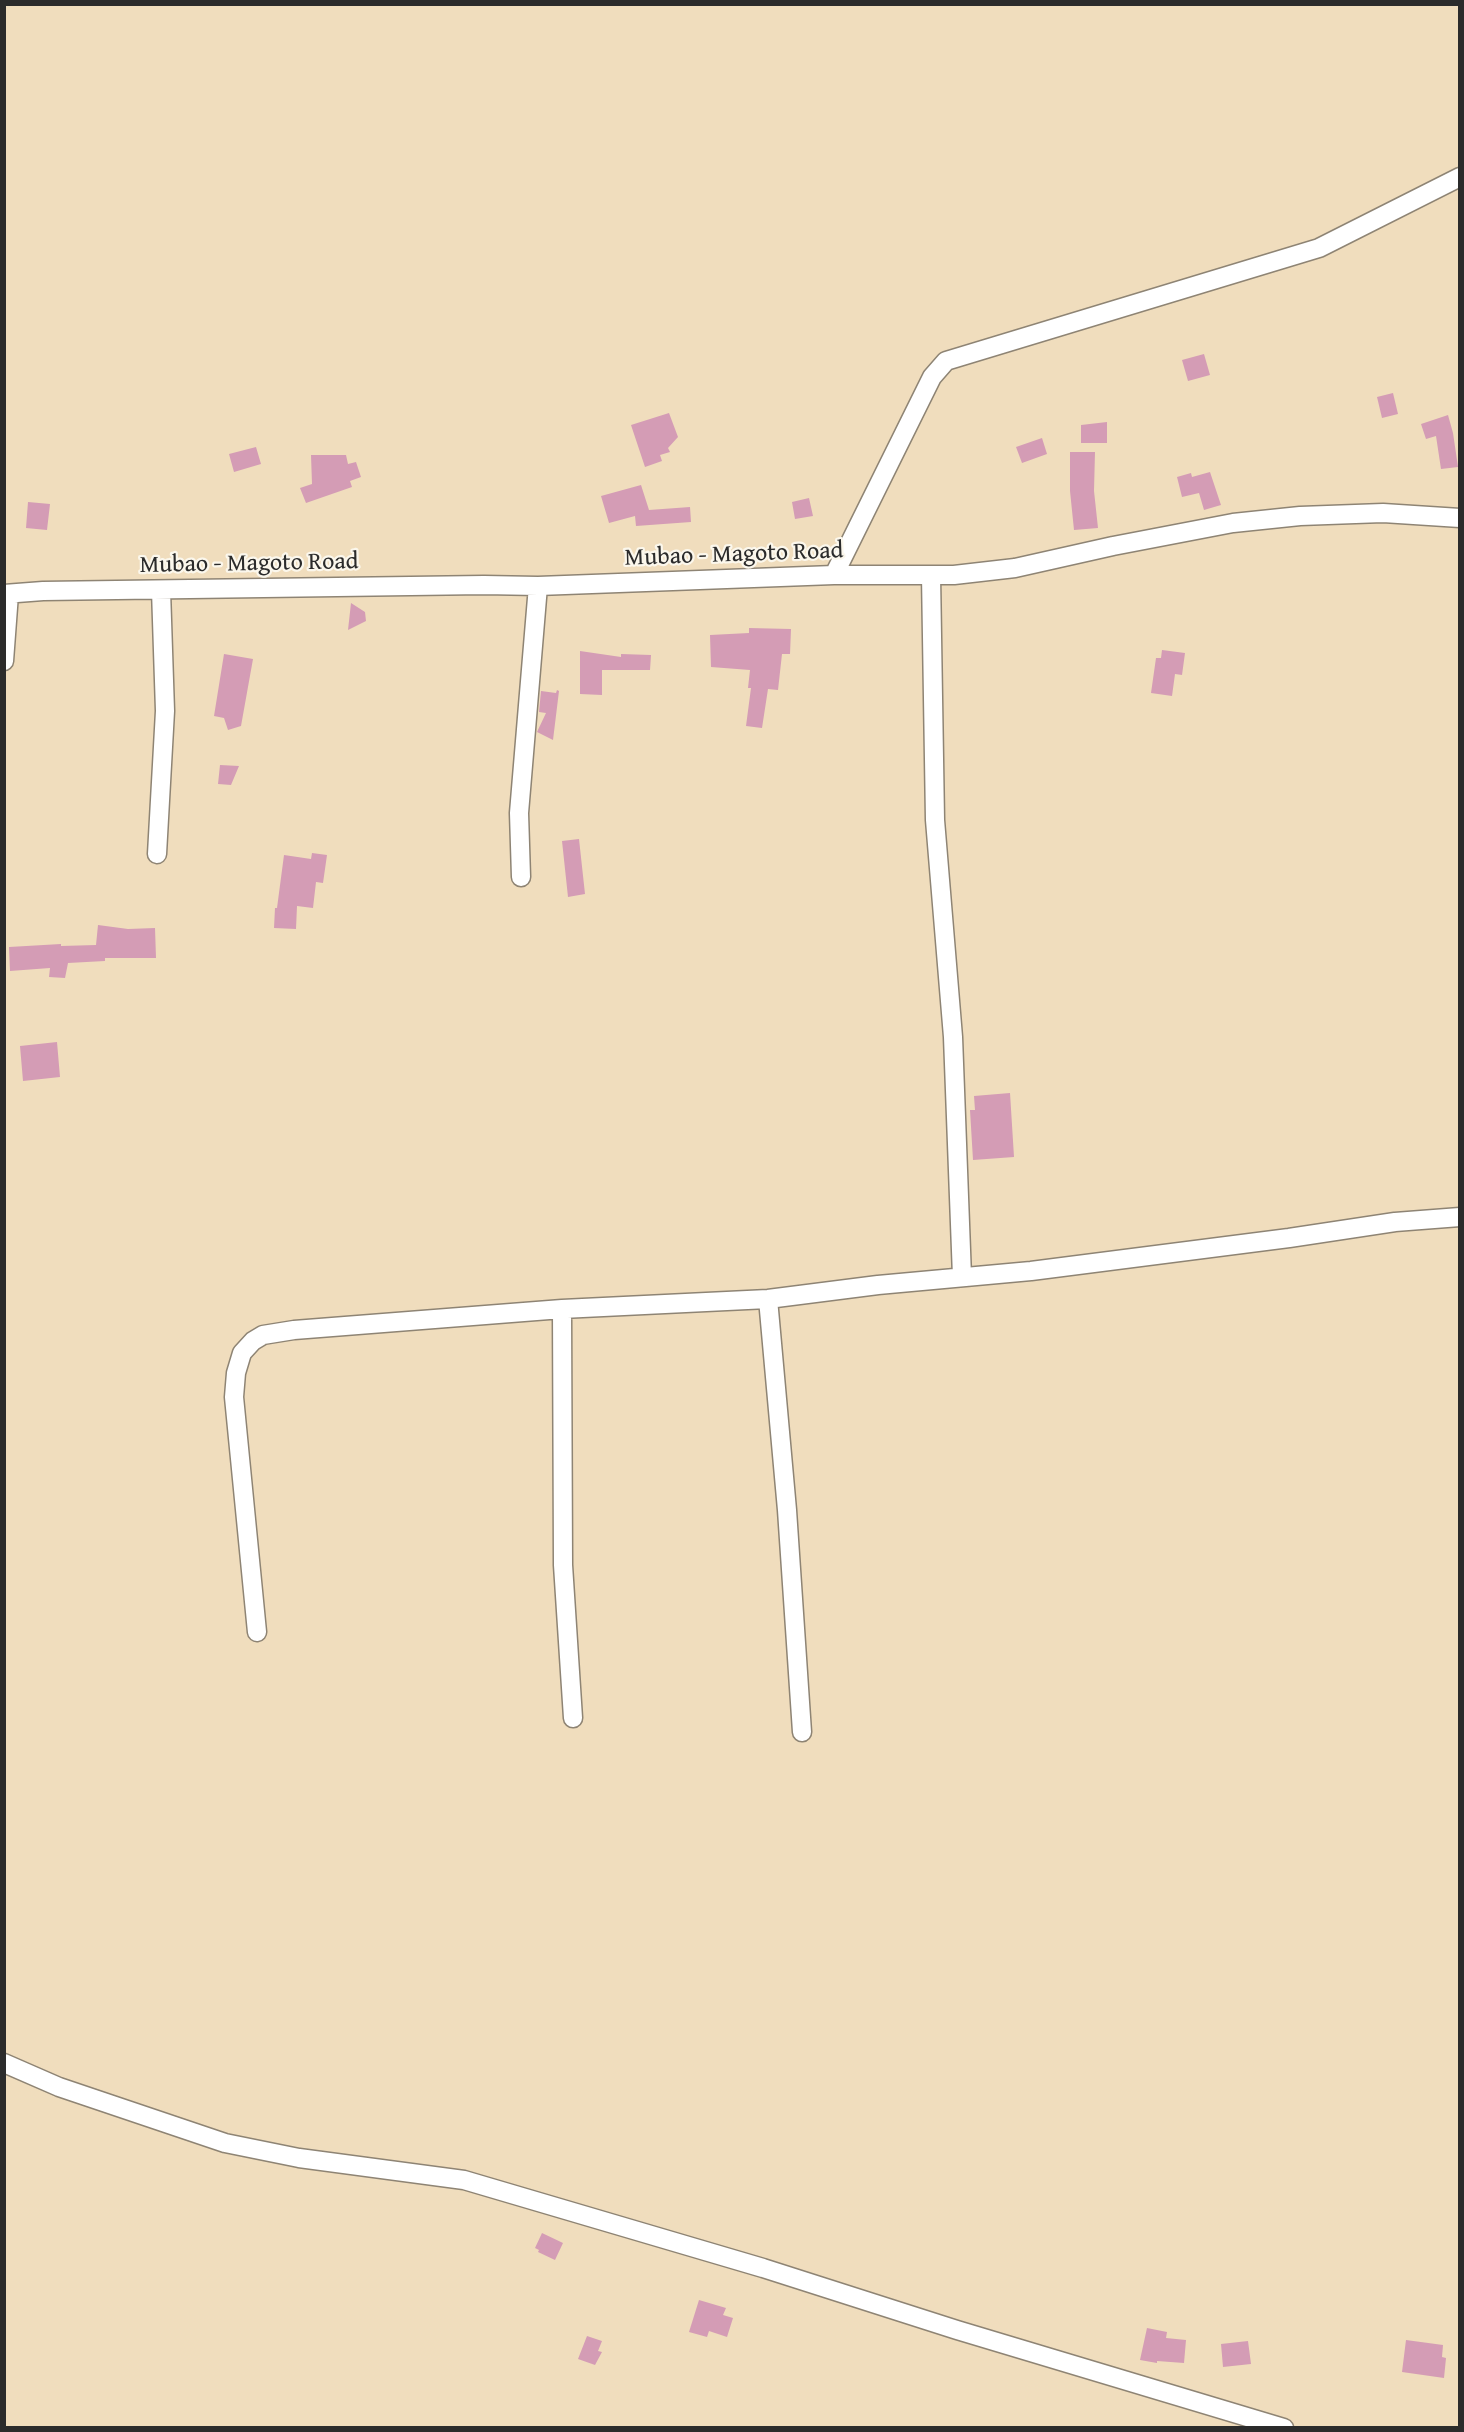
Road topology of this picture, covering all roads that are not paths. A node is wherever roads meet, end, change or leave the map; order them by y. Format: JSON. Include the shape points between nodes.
{"nodes":[{"id":1,"x":1460,"y":177,"type":"edge"},
{"id":2,"x":1460,"y":518,"type":"edge"},
{"id":3,"x":834,"y":575,"type":"junction"},
{"id":4,"x":931,"y":575,"type":"junction"},
{"id":5,"x":538,"y":586,"type":"junction"},
{"id":6,"x":161,"y":590,"type":"junction"},
{"id":7,"x":7,"y":594,"type":"edge"},
{"id":8,"x":4,"y":661,"type":"edge"},
{"id":9,"x":158,"y":854,"type":"dead end"},
{"id":10,"x":521,"y":877,"type":"dead end"},
{"id":11,"x":1460,"y":1217,"type":"edge"},
{"id":12,"x":962,"y":1277,"type":"junction"},
{"id":13,"x":768,"y":1299,"type":"junction"},
{"id":14,"x":561,"y":1309,"type":"junction"},
{"id":15,"x":257,"y":1632,"type":"dead end"},
{"id":16,"x":573,"y":1718,"type":"dead end"},
{"id":17,"x":802,"y":1732,"type":"dead end"},
{"id":18,"x":4,"y":2063,"type":"edge"},
{"id":19,"x":1284,"y":2427,"type":"edge"}],
"edges":[{"from":1,"to":3,"type":"street","via":[[1319,248],[946,361],[932,377]]},
{"from":2,"to":4,"type":"street","name":"Mubao - Magoto Road","via":[[1383,513],[1233,523],[1016,568]]},
{"from":3,"to":4,"type":"street","name":"Mubao - Magoto Road"},
{"from":3,"to":5,"type":"street","name":"Mubao - Magoto Road"},
{"from":4,"to":12,"type":"street","via":[[935,820],[953,1037]]},
{"from":5,"to":6,"type":"street","name":"Mubao - Magoto Road"},
{"from":5,"to":10,"type":"street","via":[[519,813]]},
{"from":6,"to":7,"type":"street","name":"Mubao - Magoto Road"},
{"from":6,"to":9,"type":"street","via":[[165,711]]},
{"from":7,"to":8,"type":"street"},
{"from":11,"to":12,"type":"street"},
{"from":12,"to":13,"type":"street"},
{"from":13,"to":14,"type":"street"},
{"from":13,"to":17,"type":"street"},
{"from":14,"to":15,"type":"street","via":[[294,1330],[263,1335],[253,1341],[242,1353],[234,1396]]},
{"from":14,"to":16,"type":"street","via":[[563,1565]]},
{"from":18,"to":19,"type":"street","via":[[60,2087],[225,2143],[299,2158],[464,2180]]}]}
